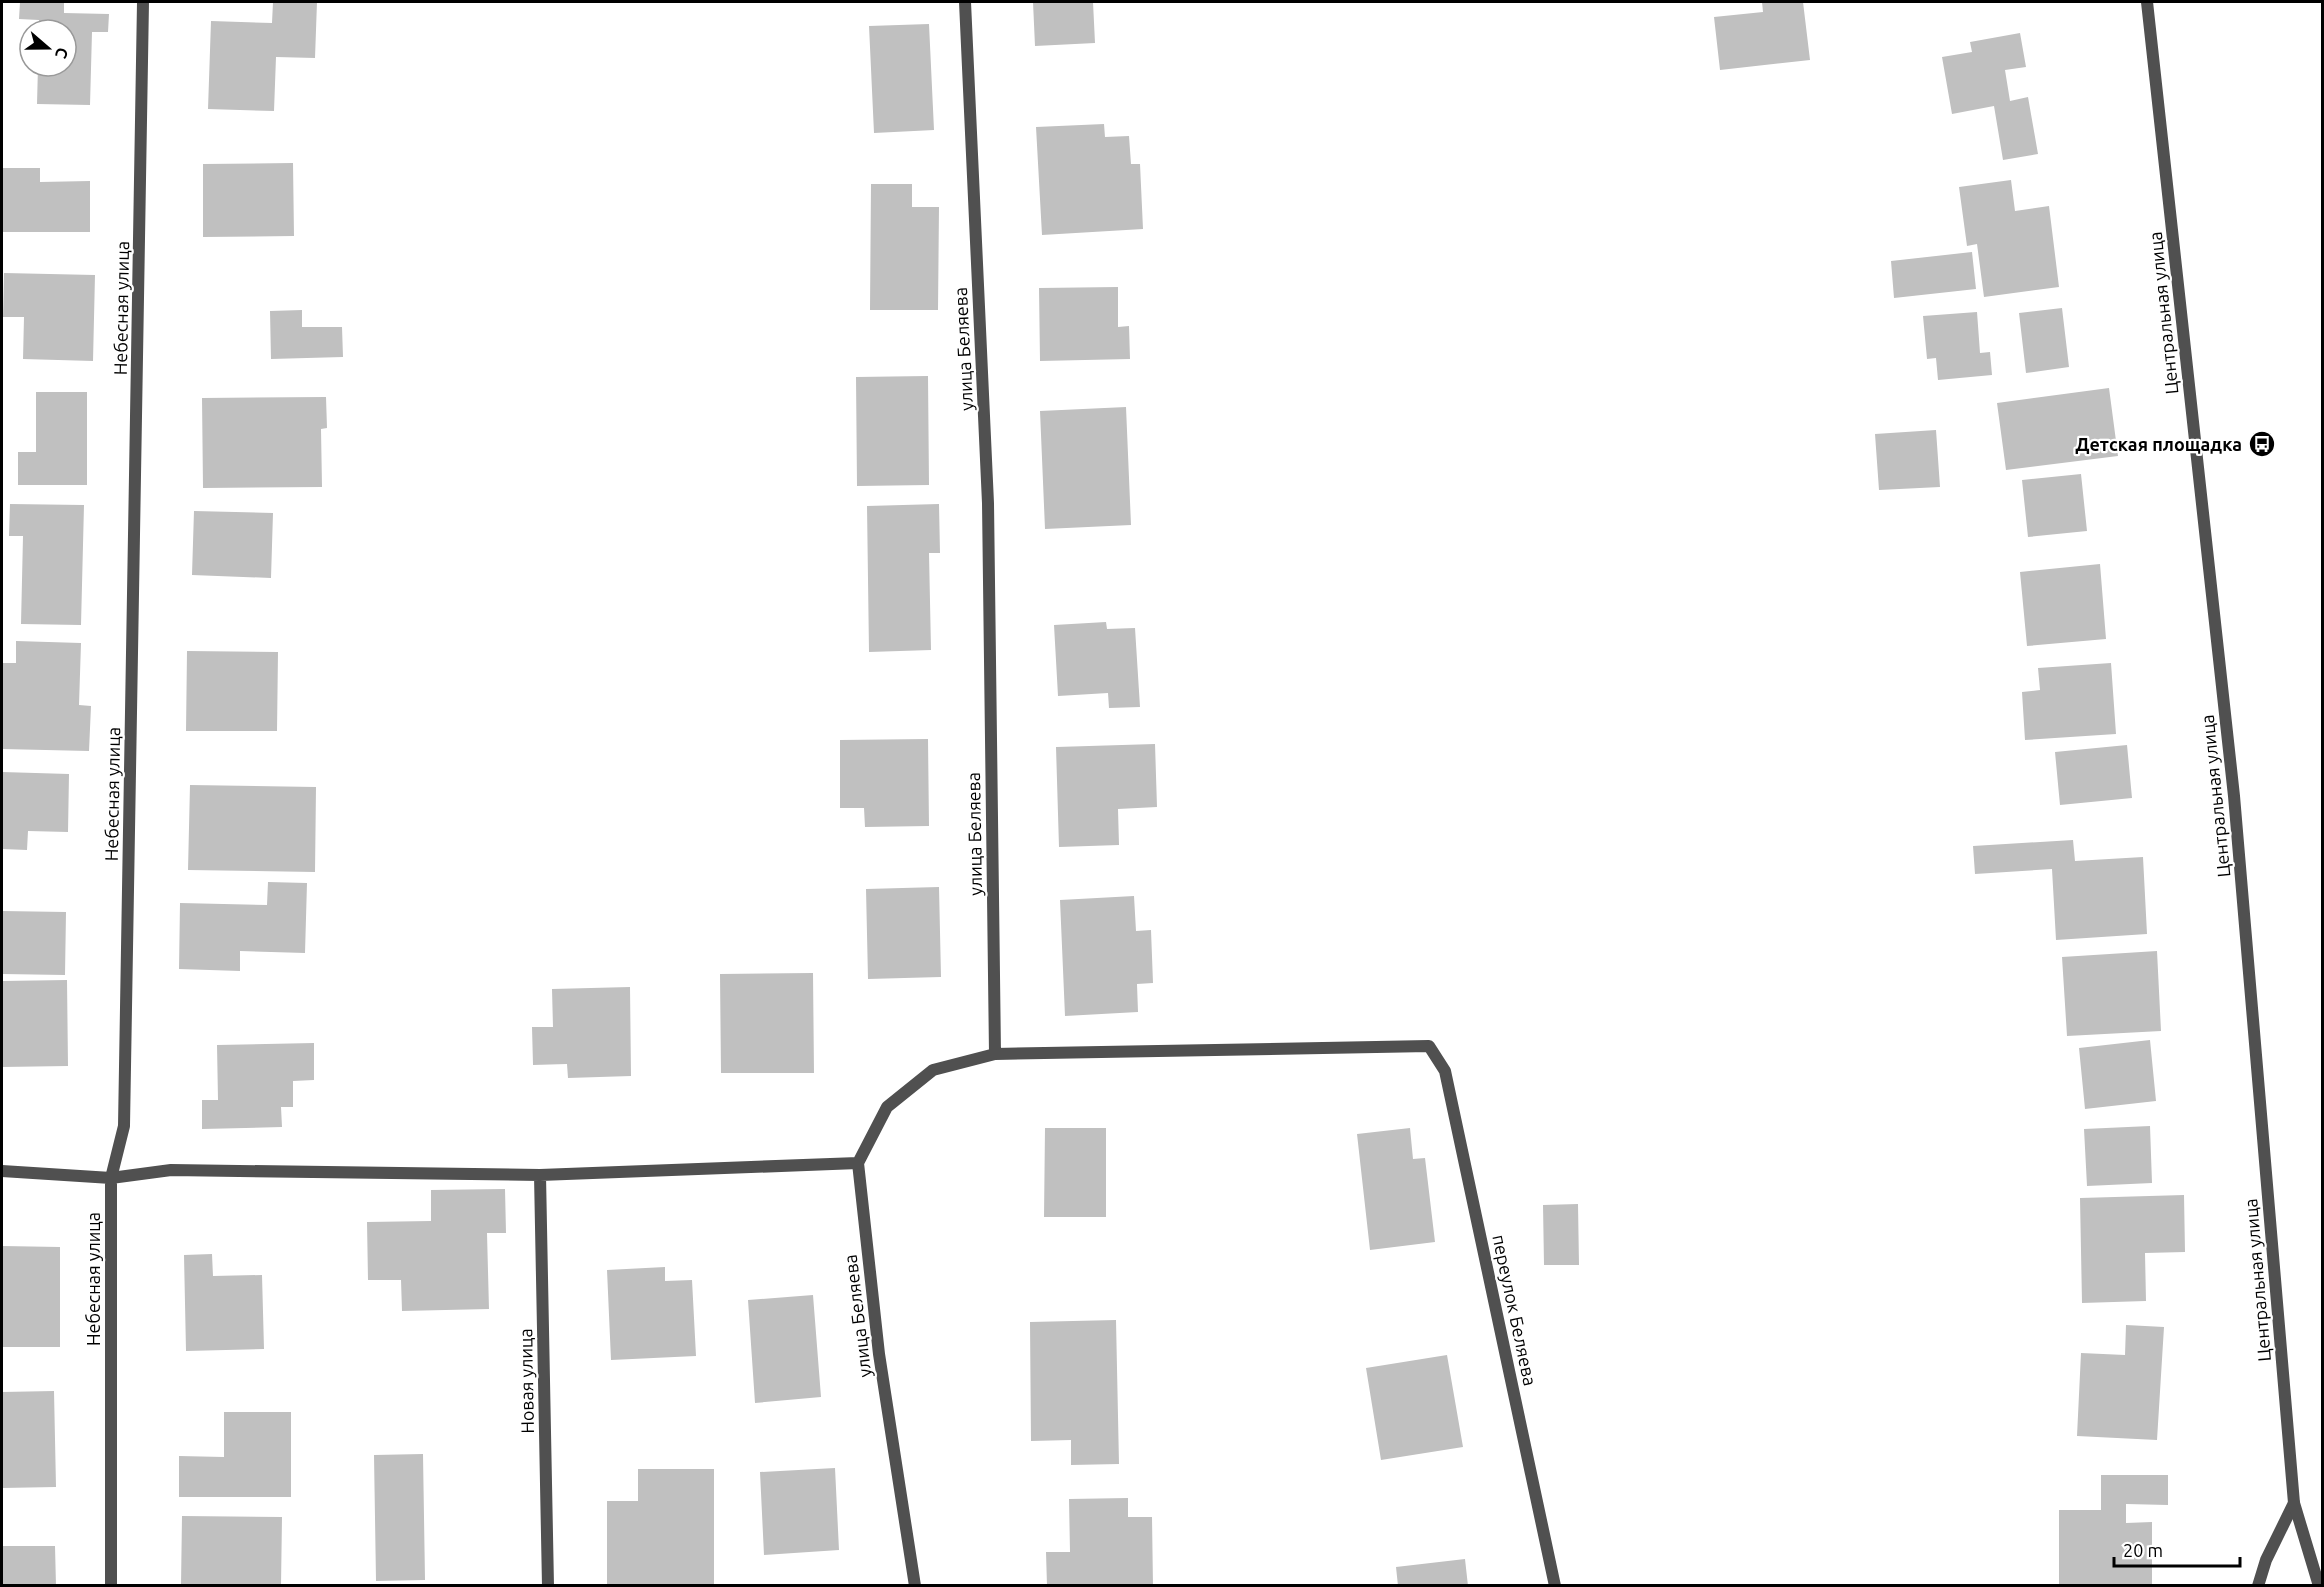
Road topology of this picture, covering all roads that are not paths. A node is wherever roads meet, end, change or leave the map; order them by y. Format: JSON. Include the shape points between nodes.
{"nodes":[{"id":1,"x":143,"y":2,"type":"edge"},
{"id":2,"x":964,"y":2,"type":"edge"},
{"id":3,"x":2147,"y":2,"type":"edge"},
{"id":4,"x":994,"y":1054,"type":"junction"},
{"id":5,"x":858,"y":1163,"type":"junction"},
{"id":6,"x":2,"y":1171,"type":"edge"},
{"id":7,"x":540,"y":1175,"type":"junction"},
{"id":8,"x":111,"y":1178,"type":"junction"},
{"id":9,"x":2294,"y":1503,"type":"junction"},
{"id":10,"x":111,"y":1586,"type":"edge"},
{"id":11,"x":548,"y":1586,"type":"edge"},
{"id":12,"x":915,"y":1586,"type":"edge"},
{"id":13,"x":1555,"y":1586,"type":"edge"},
{"id":14,"x":2258,"y":1586,"type":"edge"},
{"id":15,"x":2319,"y":1586,"type":"edge"}],
"edges":[{"from":1,"to":8,"type":"street","name":"Небесная улица","via":[[124,1126]]},
{"from":2,"to":4,"type":"street","name":"улица Беляева","via":[[988,502]]},
{"from":3,"to":9,"type":"street","name":"Центральная улица","via":[[2234,796]]},
{"from":4,"to":5,"type":"street","via":[[933,1070],[887,1107]]},
{"from":4,"to":13,"type":"street","name":"переулок Беляева","via":[[1429,1046],[1445,1071]]},
{"from":5,"to":7,"type":"street"},
{"from":5,"to":12,"type":"street","name":"улица Беляева","via":[[879,1354]]},
{"from":6,"to":8,"type":"street"},
{"from":7,"to":8,"type":"street","via":[[171,1170]]},
{"from":7,"to":11,"type":"street","name":"Новая улица"},
{"from":8,"to":10,"type":"street","name":"Небесная улица"},
{"from":9,"to":14,"type":"street","via":[[2266,1560]]},
{"from":9,"to":15,"type":"street","name":"Центральная улица"}]}
